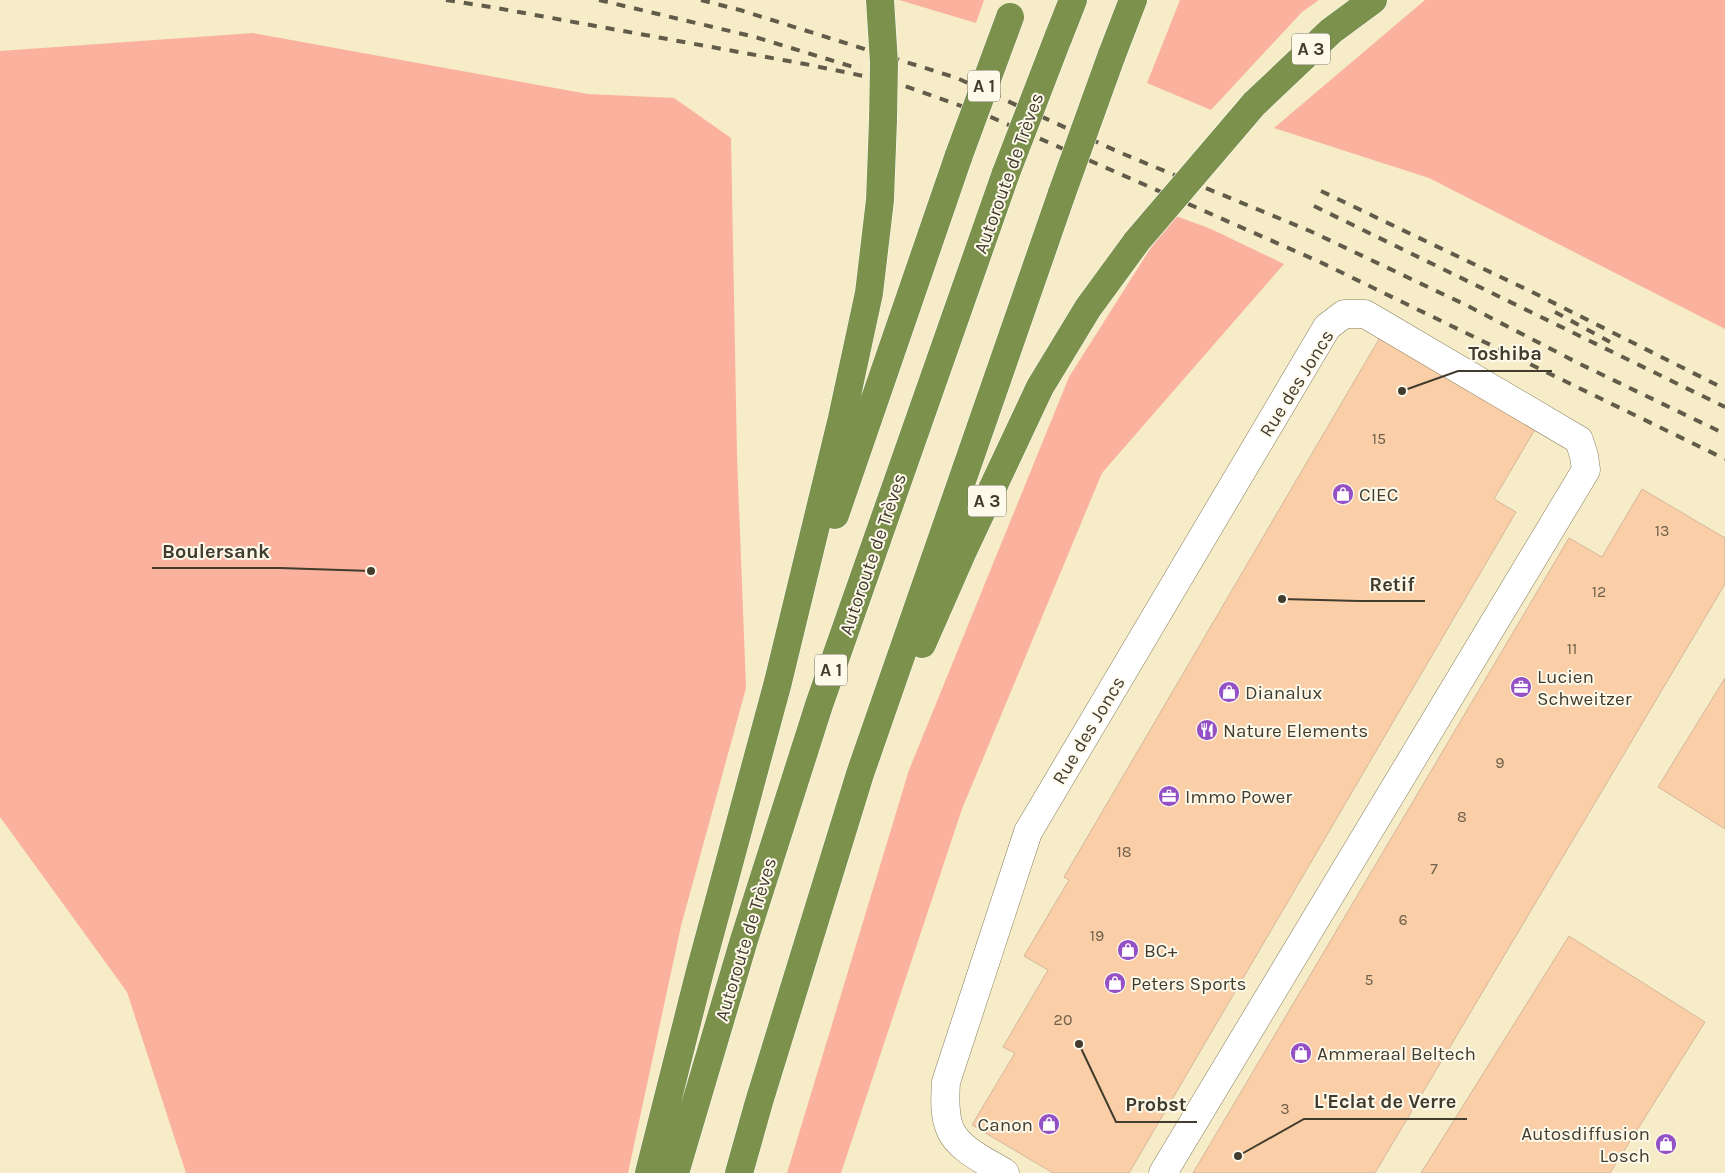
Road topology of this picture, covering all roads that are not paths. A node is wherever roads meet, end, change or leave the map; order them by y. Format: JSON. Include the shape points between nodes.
{"nodes":[{"id":1,"x":880,"y":0,"type":"edge"},
{"id":2,"x":1073,"y":0,"type":"edge"},
{"id":3,"x":1133,"y":0,"type":"edge"},
{"id":4,"x":1373,"y":0,"type":"edge"},
{"id":5,"x":1014,"y":9,"type":"edge"},
{"id":6,"x":778,"y":682,"type":"junction"},
{"id":7,"x":860,"y":774,"type":"junction"},
{"id":8,"x":649,"y":1173,"type":"edge"},
{"id":9,"x":675,"y":1173,"type":"edge"},
{"id":10,"x":739,"y":1173,"type":"edge"},
{"id":11,"x":1005,"y":1173,"type":"edge"},
{"id":12,"x":1163,"y":1173,"type":"edge"}],
"edges":[{"from":1,"to":6,"type":"highway","number":"A 1","bridge":true,"via":[[884,63],[880,200],[869,293]]},
{"from":2,"to":9,"type":"highway","name":"Autoroute de Trèves","number":"A 1","bridge":true,"via":[[1006,173],[819,705],[744,940]]},
{"from":3,"to":7,"type":"highway","bridge":true,"via":[[1062,193]]},
{"from":4,"to":7,"type":"highway","number":"A 3","bridge":true,"via":[[1331,31],[1254,104],[1137,241],[1088,308],[1040,387]]},
{"from":5,"to":6,"type":"highway","number":"A 1","bridge":true,"via":[[958,155]]},
{"from":6,"to":8,"type":"highway","number":"A 1"},
{"from":7,"to":10,"type":"highway"},
{"from":11,"to":12,"type":"street","name":"Rue des Joncs","via":[[966,1150],[950,1130],[945,1103],[946,1082],[1028,832],[1327,327],[1344,314],[1365,314],[1579,440],[1586,470]]}]}
